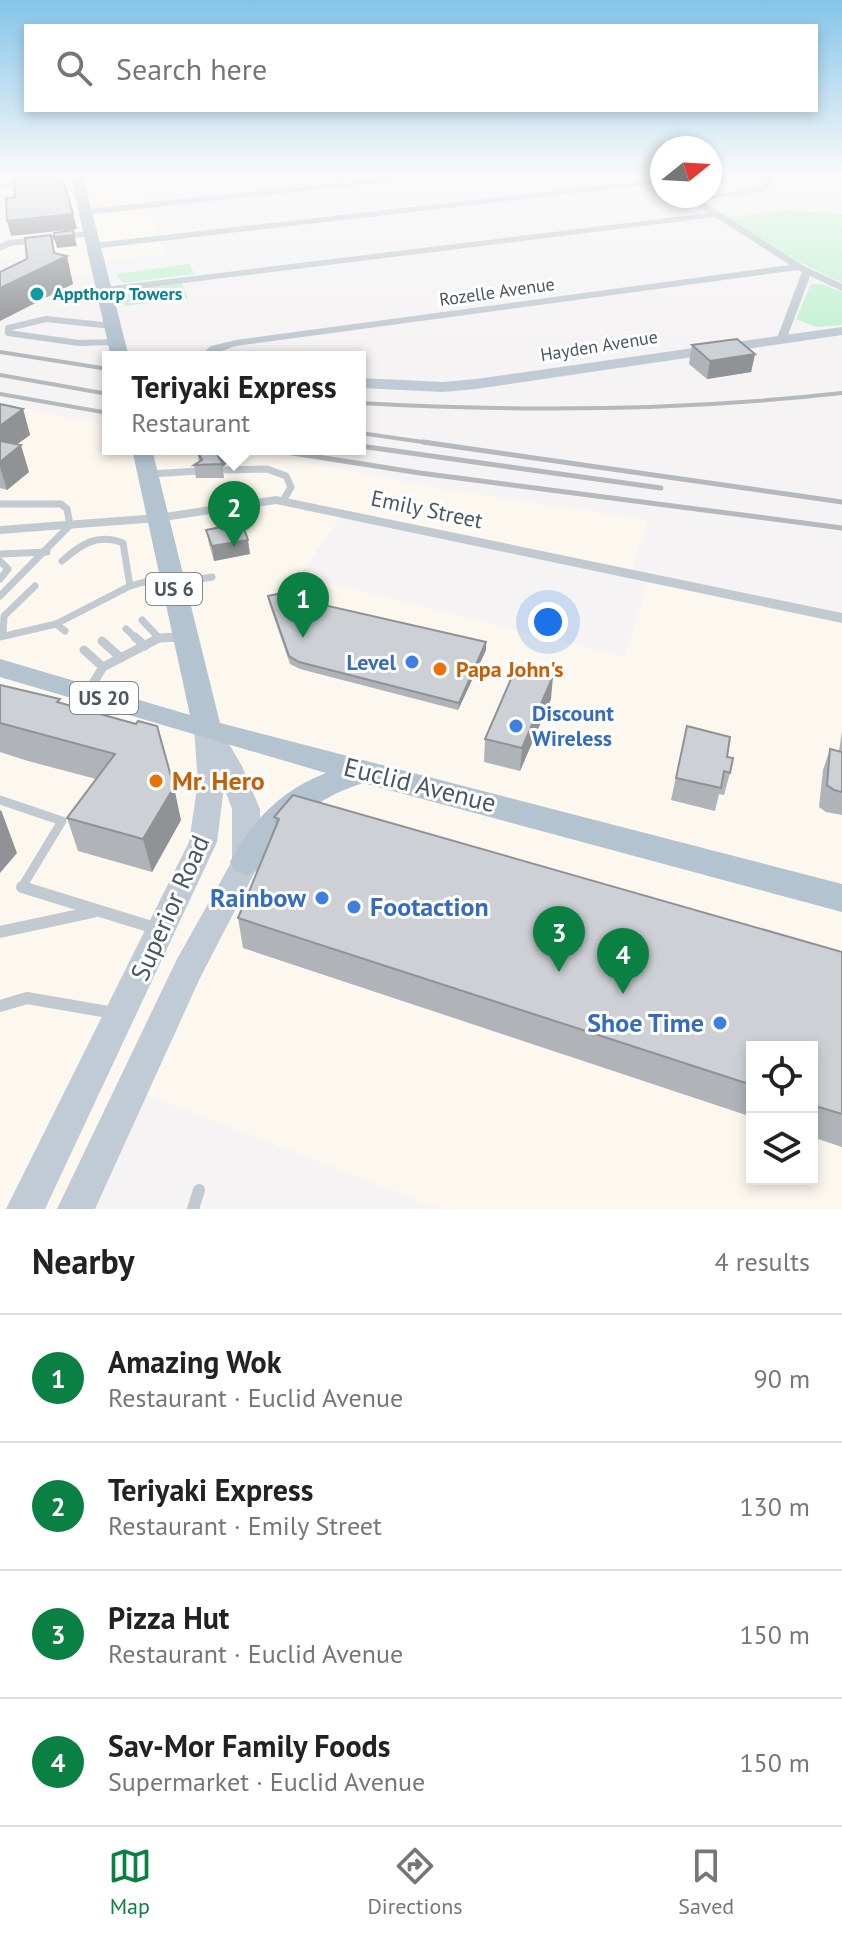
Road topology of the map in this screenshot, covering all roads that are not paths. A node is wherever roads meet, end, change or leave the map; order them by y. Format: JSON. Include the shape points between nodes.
{"nodes":[{"id":1,"x":89,"y":229,"type":"edge"},
{"id":2,"x":194,"y":229,"type":"edge"},
{"id":3,"x":593,"y":229,"type":"edge"},
{"id":4,"x":741,"y":229,"type":"edge"},
{"id":5,"x":92,"y":240,"type":"junction"},
{"id":6,"x":0,"y":248,"type":"edge"},
{"id":7,"x":803,"y":269,"type":"junction"},
{"id":8,"x":842,"y":288,"type":"edge"},
{"id":9,"x":104,"y":290,"type":"junction"},
{"id":10,"x":112,"y":326,"type":"junction"},
{"id":11,"x":842,"y":331,"type":"edge"},
{"id":12,"x":782,"y":338,"type":"junction"},
{"id":13,"x":118,"y":350,"type":"edge"},
{"id":14,"x":211,"y":351,"type":"edge"},
{"id":15,"x":366,"y":383,"type":"edge"},
{"id":16,"x":143,"y":455,"type":"edge"},
{"id":17,"x":226,"y":470,"type":"edge"},
{"id":18,"x":198,"y":471,"type":"edge"},
{"id":19,"x":148,"y":474,"type":"junction"},
{"id":20,"x":283,"y":501,"type":"junction"},
{"id":21,"x":0,"y":504,"type":"edge"},
{"id":22,"x":158,"y":518,"type":"junction"},
{"id":23,"x":70,"y":525,"type":"junction"},
{"id":24,"x":0,"y":530,"type":"edge"},
{"id":25,"x":47,"y":552,"type":"junction"},
{"id":26,"x":0,"y":554,"type":"edge"},
{"id":27,"x":0,"y":561,"type":"edge"},
{"id":28,"x":62,"y":561,"type":"dead end"},
{"id":29,"x":212,"y":577,"type":"dead end"},
{"id":30,"x":0,"y":579,"type":"edge"},
{"id":31,"x":172,"y":579,"type":"junction"},
{"id":32,"x":35,"y":586,"type":"dead end"},
{"id":33,"x":130,"y":586,"type":"junction"},
{"id":34,"x":113,"y":595,"type":"junction"},
{"id":35,"x":0,"y":596,"type":"edge"},
{"id":36,"x":121,"y":602,"type":"dead end"},
{"id":37,"x":95,"y":604,"type":"junction"},
{"id":38,"x":104,"y":612,"type":"dead end"},
{"id":39,"x":72,"y":616,"type":"junction"},
{"id":40,"x":842,"y":618,"type":"edge"},
{"id":41,"x":142,"y":620,"type":"dead end"},
{"id":42,"x":81,"y":623,"type":"dead end"},
{"id":43,"x":56,"y":624,"type":"junction"},
{"id":44,"x":126,"y":629,"type":"dead end"},
{"id":45,"x":65,"y":631,"type":"dead end"},
{"id":46,"x":2,"y":635,"type":"edge"},
{"id":47,"x":185,"y":637,"type":"junction"},
{"id":48,"x":159,"y":638,"type":"junction"},
{"id":49,"x":102,"y":641,"type":"dead end"},
{"id":50,"x":145,"y":646,"type":"junction"},
{"id":51,"x":84,"y":650,"type":"dead end"},
{"id":52,"x":121,"y":658,"type":"junction"},
{"id":53,"x":103,"y":667,"type":"junction"},
{"id":54,"x":0,"y":668,"type":"edge"},
{"id":55,"x":87,"y":693,"type":"junction"},
{"id":56,"x":207,"y":728,"type":"junction"},
{"id":57,"x":365,"y":771,"type":"junction"},
{"id":58,"x":0,"y":800,"type":"edge"},
{"id":59,"x":246,"y":862,"type":"junction"},
{"id":60,"x":842,"y":898,"type":"edge"},
{"id":61,"x":93,"y":912,"type":"junction"},
{"id":62,"x":163,"y":930,"type":"junction"},
{"id":63,"x":0,"y":932,"type":"edge"},
{"id":64,"x":0,"y":1006,"type":"edge"},
{"id":65,"x":122,"y":1014,"type":"junction"},
{"id":66,"x":199,"y":1190,"type":"dead end"},
{"id":67,"x":25,"y":1209,"type":"edge"},
{"id":68,"x":76,"y":1209,"type":"edge"},
{"id":69,"x":193,"y":1209,"type":"edge"}],
"edges":[{"from":1,"to":5,"type":"main road"},
{"from":2,"to":5,"type":"street"},
{"from":3,"to":9,"type":"street"},
{"from":4,"to":7,"type":"street"},
{"from":5,"to":6,"type":"street","via":[[9,243]]},
{"from":5,"to":9,"type":"main road"},
{"from":7,"to":8,"type":"street"},
{"from":7,"to":12,"type":"street"},
{"from":7,"to":14,"type":"street","name":"Rozelle Avenue","via":[[236,343]]},
{"from":9,"to":10,"type":"main road"},
{"from":10,"to":13,"type":"main road"},
{"from":10,"to":13,"type":"lane","via":[[31,317],[8,328],[8,333]]},
{"from":11,"to":12,"type":"main road","name":"Hayden Avenue"},
{"from":12,"to":15,"type":"main road","name":"Hayden Avenue","via":[[476,384]]},
{"from":16,"to":19,"type":"main road","number":"US 6"},
{"from":17,"to":20,"type":"lane","via":[[267,469],[286,476],[291,487]]},
{"from":18,"to":19,"type":"lane"},
{"from":19,"to":22,"type":"main road","number":"US 6"},
{"from":20,"to":22,"type":"street","name":"Emily Street"},
{"from":20,"to":40,"type":"street","name":"Emily Street"},
{"from":21,"to":23,"type":"lane","via":[[61,504]]},
{"from":22,"to":23,"type":"street","name":"Emily Street"},
{"from":22,"to":31,"type":"main road","number":"US 6"},
{"from":23,"to":24,"type":"street","name":"Emily Street"},
{"from":23,"to":25,"type":"lane"},
{"from":25,"to":26,"type":"lane"},
{"from":25,"to":35,"type":"lane"},
{"from":27,"to":30,"type":"lane","via":[[8,569]]},
{"from":28,"to":33,"type":"lane","via":[[82,542],[117,540],[123,543]]},
{"from":29,"to":31,"type":"lane"},
{"from":31,"to":33,"type":"lane"},
{"from":31,"to":47,"type":"main road","number":"US 6"},
{"from":32,"to":46,"type":"lane","via":[[4,616]]},
{"from":33,"to":34,"type":"lane"},
{"from":34,"to":36,"type":"lane"},
{"from":34,"to":37,"type":"lane"},
{"from":37,"to":38,"type":"lane"},
{"from":37,"to":39,"type":"lane"},
{"from":39,"to":42,"type":"lane"},
{"from":39,"to":43,"type":"lane"},
{"from":41,"to":48,"type":"lane"},
{"from":43,"to":45,"type":"lane"},
{"from":43,"to":46,"type":"lane"},
{"from":44,"to":50,"type":"lane"},
{"from":47,"to":48,"type":"lane"},
{"from":47,"to":56,"type":"main road","number":"US 6"},
{"from":48,"to":50,"type":"lane"},
{"from":49,"to":52,"type":"lane"},
{"from":50,"to":52,"type":"lane"},
{"from":51,"to":53,"type":"lane"},
{"from":52,"to":53,"type":"lane"},
{"from":53,"to":55,"type":"lane"},
{"from":54,"to":55,"type":"main road","name":"Euclid Avenue","number":"US 20"},
{"from":55,"to":56,"type":"main road","name":"Euclid Avenue","number":"US 20"},
{"from":56,"to":57,"type":"main road","name":"Euclid Avenue"},
{"from":56,"to":59,"type":"main road","name":"Superior Road","via":[[246,809]]},
{"from":56,"to":62,"type":"main road","name":"Superior Road","via":[[211,782],[203,842]]},
{"from":57,"to":59,"type":"main road","via":[[306,791],[282,812]]},
{"from":57,"to":60,"type":"main road","name":"Euclid Avenue"},
{"from":58,"to":61,"type":"lane","via":[[62,821],[22,887]]},
{"from":59,"to":68,"type":"main road","name":"Superior Road","via":[[188,969]]},
{"from":61,"to":62,"type":"lane"},
{"from":61,"to":63,"type":"lane"},
{"from":62,"to":65,"type":"main road","name":"Superior Road"},
{"from":64,"to":65,"type":"lane","via":[[27,998]]},
{"from":65,"to":67,"type":"main road","name":"Superior Road"},
{"from":66,"to":69,"type":"lane"}]}
